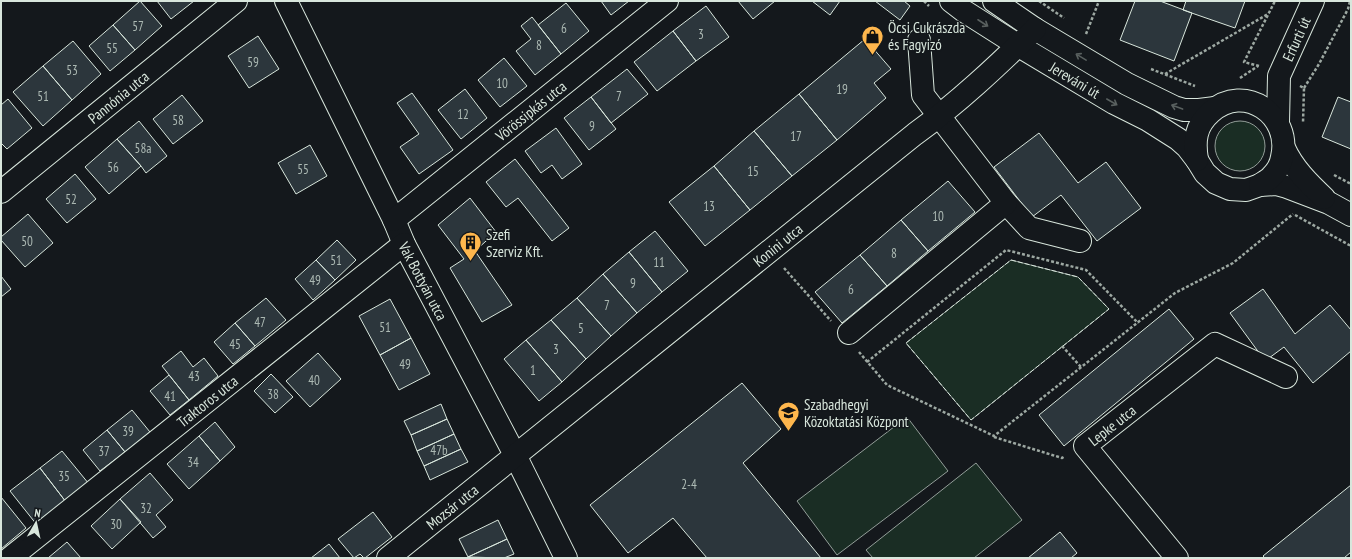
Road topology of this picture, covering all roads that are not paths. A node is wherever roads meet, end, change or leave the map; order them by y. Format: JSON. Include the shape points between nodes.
{"nodes":[{"id":1,"x":236,"y":1,"type":"edge"},
{"id":2,"x":286,"y":1,"type":"edge"},
{"id":3,"x":667,"y":1,"type":"edge"},
{"id":4,"x":951,"y":1,"type":"edge"},
{"id":5,"x":994,"y":1,"type":"edge"},
{"id":6,"x":1313,"y":1,"type":"edge"},
{"id":7,"x":1036,"y":29,"type":"junction"},
{"id":8,"x":919,"y":40,"type":"dead end"},
{"id":9,"x":1019,"y":46,"type":"junction"},
{"id":10,"x":1279,"y":76,"type":"junction"},
{"id":11,"x":1237,"y":101,"type":"junction"},
{"id":12,"x":1215,"y":108,"type":"junction"},
{"id":13,"x":940,"y":116,"type":"junction"},
{"id":14,"x":1278,"y":122,"type":"junction"},
{"id":15,"x":1284,"y":148,"type":"junction"},
{"id":16,"x":1197,"y":160,"type":"junction"},
{"id":17,"x":1260,"y":185,"type":"junction"},
{"id":18,"x":1,"y":192,"type":"edge"},
{"id":19,"x":1006,"y":203,"type":"junction"},
{"id":20,"x":1329,"y":203,"type":"junction"},
{"id":21,"x":1351,"y":215,"type":"edge"},
{"id":22,"x":394,"y":220,"type":"junction"},
{"id":23,"x":1080,"y":241,"type":"dead end"},
{"id":24,"x":404,"y":244,"type":"junction"},
{"id":25,"x":846,"y":335,"type":"road end"},
{"id":26,"x":1286,"y":377,"type":"dead end"},
{"id":27,"x":515,"y":455,"type":"junction"},
{"id":28,"x":10,"y":558,"type":"edge"},
{"id":29,"x":388,"y":558,"type":"edge"},
{"id":30,"x":566,"y":558,"type":"edge"},
{"id":31,"x":1177,"y":558,"type":"edge"}],
"edges":[{"from":1,"to":18,"type":"street","name":"Pannónia utca"},
{"from":2,"to":22,"type":"street","name":"Vak Bottyán utca"},
{"from":3,"to":22,"type":"street","name":"Vörössipkás utca"},
{"from":4,"to":9,"type":"street","name":"Jereváni út","one_way":true},
{"from":5,"to":7,"type":"street","name":"Jereváni út"},
{"from":6,"to":10,"type":"street","name":"Erfurti út"},
{"from":7,"to":9,"type":"street","name":"Konini utca"},
{"from":12,"to":7,"type":"street","name":"Jereváni út","one_way":true,"via":[[1184,110],[1174,106],[1127,84]]},
{"from":8,"to":13,"type":"street","via":[[923,95]]},
{"from":9,"to":13,"type":"street","name":"Konini utca"},
{"from":9,"to":16,"type":"street","name":"Jereváni út","one_way":true,"via":[[1164,130],[1187,147]]},
{"from":10,"to":11,"type":"street","name":"Erfurti út","via":[[1253,94]]},
{"from":10,"to":14,"type":"street","name":"Erfurti út"},
{"from":11,"to":12,"type":"street","name":"Jereváni út"},
{"from":11,"to":14,"type":"street","name":"Jereváni út","via":[[1260,106]]},
{"from":12,"to":16,"type":"street","name":"Jereváni út","via":[[1204,118],[1197,131]]},
{"from":13,"to":19,"type":"street"},
{"from":13,"to":27,"type":"street","name":"Konini utca"},
{"from":14,"to":15,"type":"street","name":"Jereváni út"},
{"from":15,"to":17,"type":"street","name":"Jereváni út","via":[[1281,163],[1272,176]]},
{"from":15,"to":20,"type":"street","name":"Jereváni út","via":[[1297,170]]},
{"from":16,"to":17,"type":"street","name":"Jereváni út","via":[[1205,173],[1216,183],[1230,189],[1246,190]]},
{"from":17,"to":20,"type":"street","name":"Jereváni út","via":[[1276,184]]},
{"from":19,"to":23,"type":"street","via":[[1029,228]]},
{"from":19,"to":25,"type":"street"},
{"from":20,"to":21,"type":"street","name":"Jereváni út"},
{"from":22,"to":24,"type":"street","name":"Vak Bottyán utca"},
{"from":24,"to":27,"type":"street","name":"Vak Bottyán utca"},
{"from":24,"to":28,"type":"street","name":"Traktoros utca"},
{"from":26,"to":31,"type":"street","name":"Lepke utca","via":[[1215,344],[1085,446]]},
{"from":27,"to":29,"type":"street","name":"Mozsár utca"},
{"from":27,"to":30,"type":"street","name":"Vak Bottyán utca"}]}
